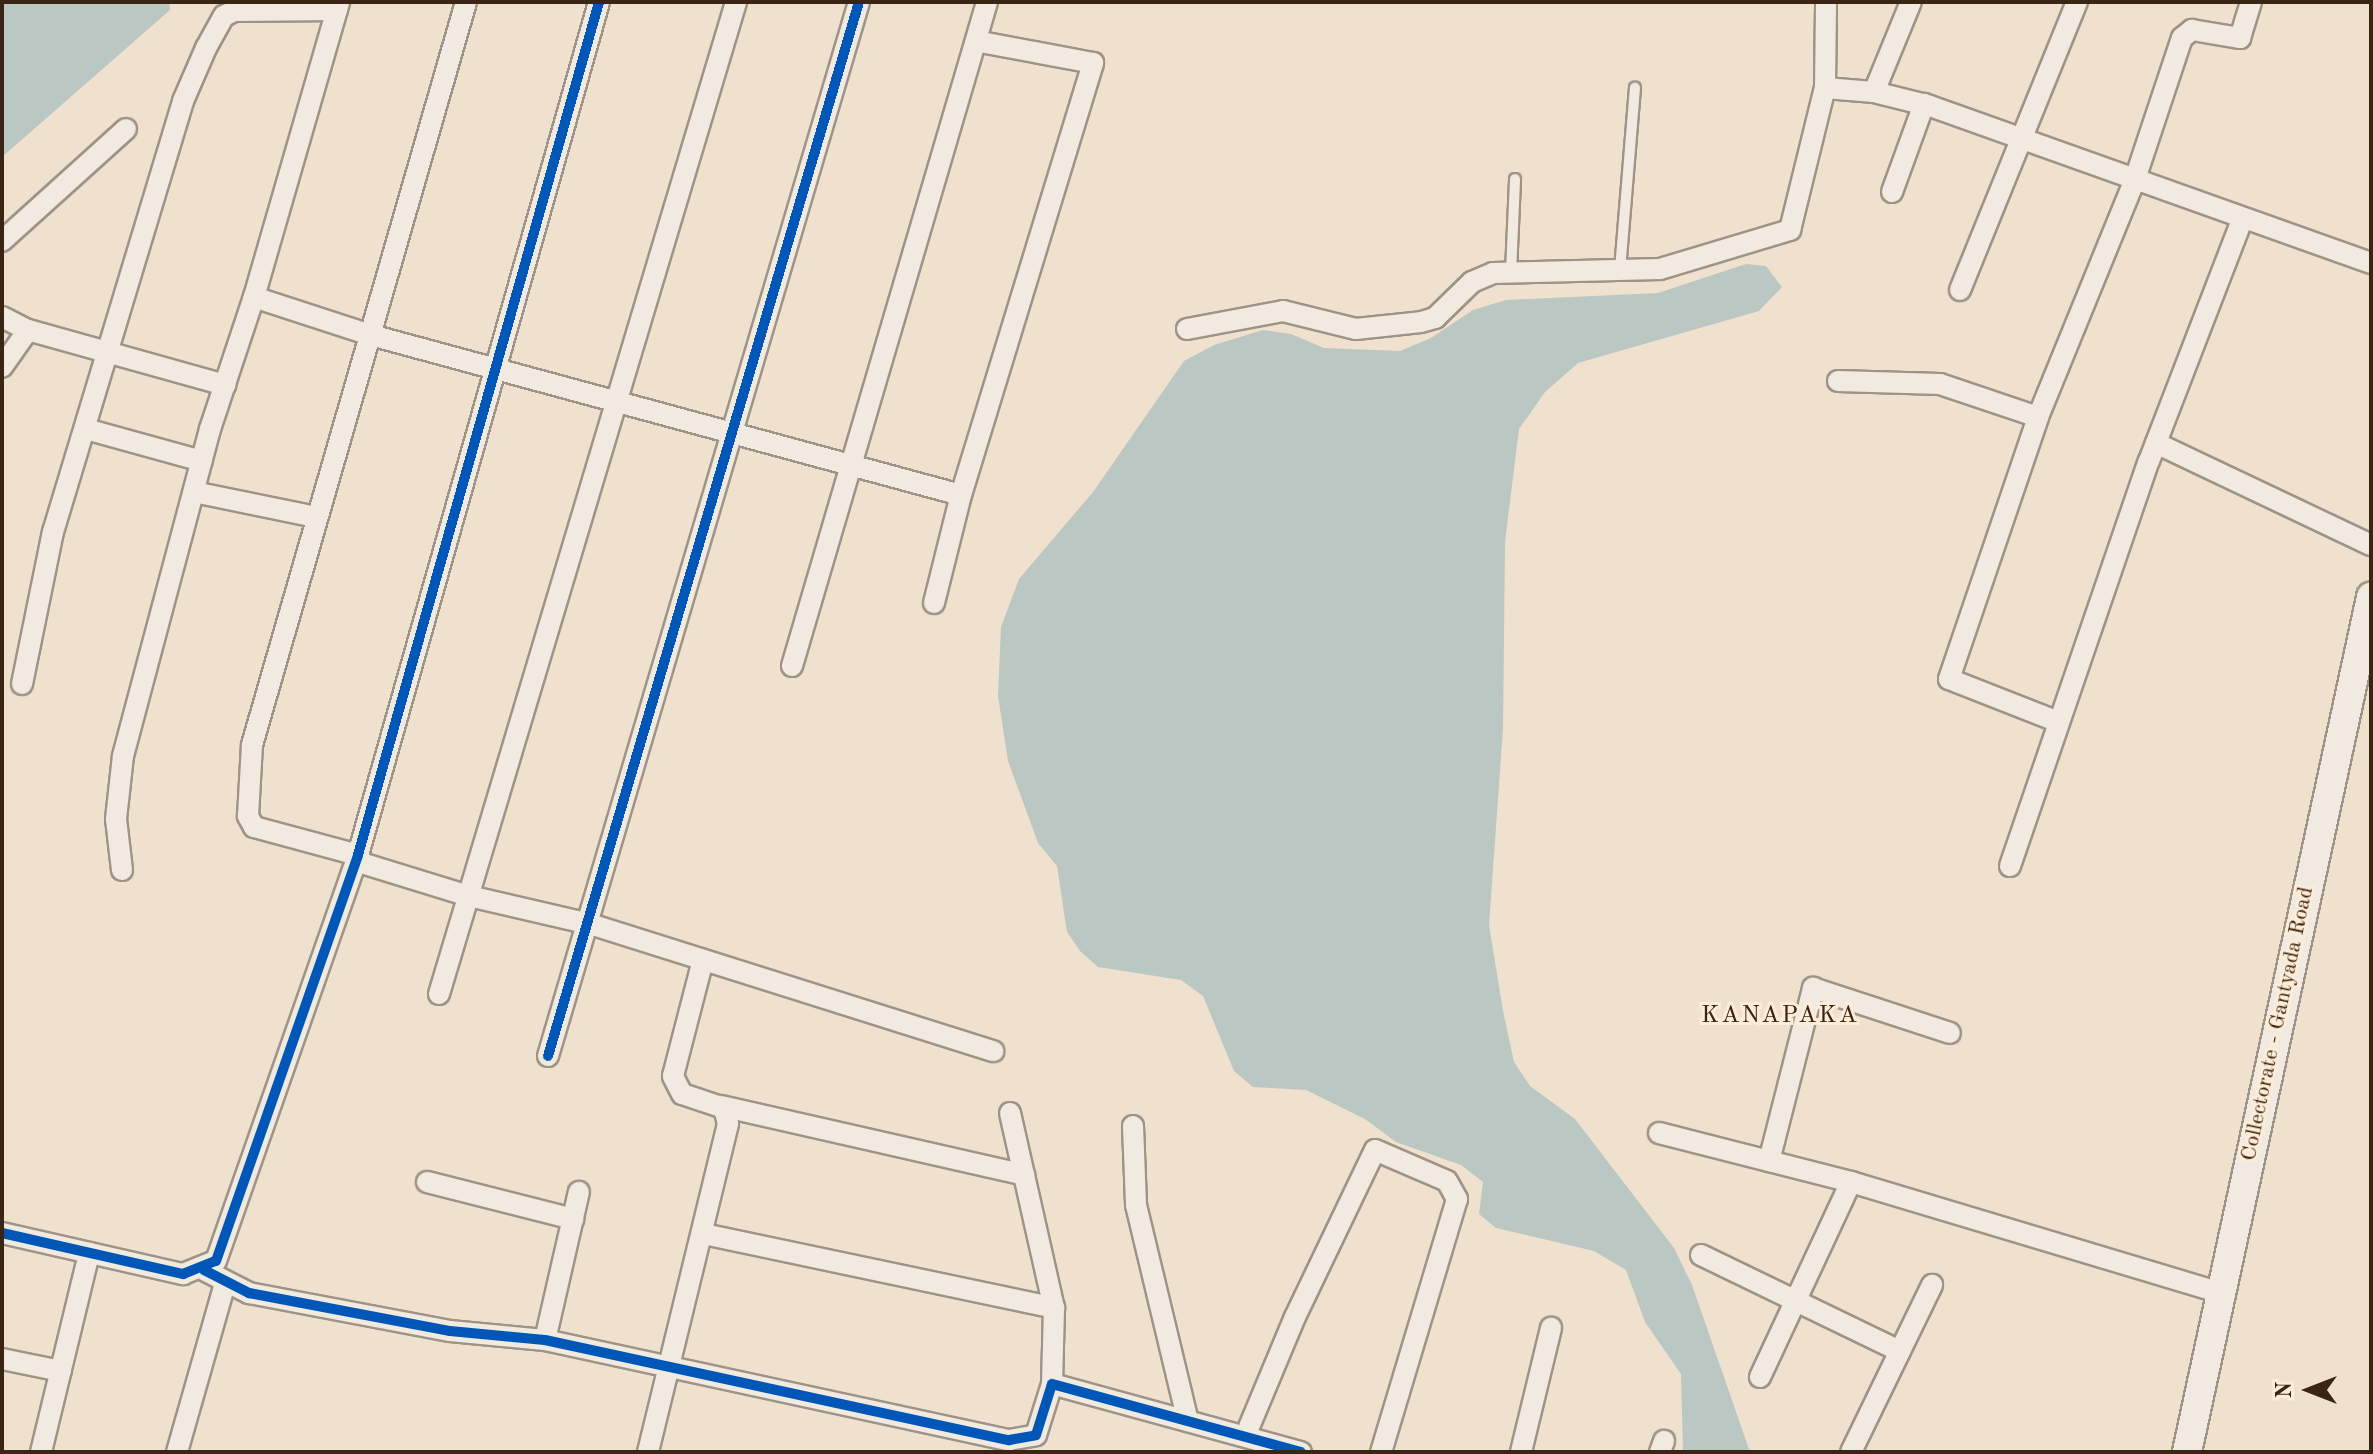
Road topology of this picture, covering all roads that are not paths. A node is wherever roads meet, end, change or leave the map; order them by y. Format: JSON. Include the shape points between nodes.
{"nodes":[{"id":1,"x":466,"y":2,"type":"edge"},
{"id":2,"x":599,"y":2,"type":"edge"},
{"id":3,"x":736,"y":2,"type":"edge"},
{"id":4,"x":859,"y":2,"type":"edge"},
{"id":5,"x":987,"y":2,"type":"edge"},
{"id":6,"x":1826,"y":2,"type":"edge"},
{"id":7,"x":1911,"y":2,"type":"edge"},
{"id":8,"x":2077,"y":2,"type":"edge"},
{"id":9,"x":2251,"y":2,"type":"edge"},
{"id":10,"x":338,"y":6,"type":"edge"},
{"id":11,"x":976,"y":41,"type":"junction"},
{"id":12,"x":1635,"y":88,"type":"dead end"},
{"id":13,"x":1825,"y":88,"type":"junction"},
{"id":14,"x":1874,"y":92,"type":"junction"},
{"id":15,"x":1924,"y":104,"type":"junction"},
{"id":16,"x":126,"y":129,"type":"dead end"},
{"id":17,"x":2022,"y":142,"type":"junction"},
{"id":18,"x":1515,"y":179,"type":"dead end"},
{"id":19,"x":2135,"y":179,"type":"junction"},
{"id":20,"x":1892,"y":192,"type":"dead end"},
{"id":21,"x":2242,"y":220,"type":"junction"},
{"id":22,"x":2,"y":241,"type":"edge"},
{"id":23,"x":2371,"y":263,"type":"edge"},
{"id":24,"x":1620,"y":270,"type":"junction"},
{"id":25,"x":1511,"y":272,"type":"junction"},
{"id":26,"x":1960,"y":290,"type":"dead end"},
{"id":27,"x":254,"y":297,"type":"junction"},
{"id":28,"x":2,"y":317,"type":"edge"},
{"id":29,"x":1187,"y":329,"type":"dead end"},
{"id":30,"x":28,"y":330,"type":"junction"},
{"id":31,"x":367,"y":334,"type":"junction"},
{"id":32,"x":110,"y":353,"type":"junction"},
{"id":33,"x":497,"y":365,"type":"junction"},
{"id":34,"x":2,"y":367,"type":"edge"},
{"id":35,"x":1838,"y":381,"type":"dead end"},
{"id":36,"x":225,"y":385,"type":"junction"},
{"id":37,"x":617,"y":403,"type":"junction"},
{"id":38,"x":2038,"y":417,"type":"junction"},
{"id":39,"x":86,"y":429,"type":"junction"},
{"id":40,"x":735,"y":430,"type":"junction"},
{"id":41,"x":2156,"y":443,"type":"junction"},
{"id":42,"x":202,"y":461,"type":"junction"},
{"id":43,"x":853,"y":465,"type":"junction"},
{"id":44,"x":194,"y":492,"type":"junction"},
{"id":45,"x":961,"y":495,"type":"junction"},
{"id":46,"x":316,"y":517,"type":"junction"},
{"id":47,"x":2371,"y":545,"type":"edge"},
{"id":48,"x":2371,"y":597,"type":"edge"},
{"id":49,"x":934,"y":603,"type":"dead end"},
{"id":50,"x":792,"y":666,"type":"dead end"},
{"id":51,"x":22,"y":684,"type":"dead end"},
{"id":52,"x":2056,"y":721,"type":"junction"},
{"id":53,"x":356,"y":858,"type":"junction"},
{"id":54,"x":2010,"y":866,"type":"dead end"},
{"id":55,"x":122,"y":870,"type":"dead end"},
{"id":56,"x":469,"y":896,"type":"junction"},
{"id":57,"x":590,"y":924,"type":"junction"},
{"id":58,"x":703,"y":960,"type":"junction"},
{"id":59,"x":439,"y":994,"type":"dead end"},
{"id":60,"x":1950,"y":1033,"type":"dead end"},
{"id":61,"x":993,"y":1051,"type":"dead end"},
{"id":62,"x":548,"y":1056,"type":"dead end"},
{"id":63,"x":721,"y":1106,"type":"junction"},
{"id":64,"x":1010,"y":1113,"type":"dead end"},
{"id":65,"x":1133,"y":1126,"type":"dead end"},
{"id":66,"x":1659,"y":1133,"type":"dead end"},
{"id":67,"x":1769,"y":1161,"type":"junction"},
{"id":68,"x":1024,"y":1175,"type":"junction"},
{"id":69,"x":427,"y":1182,"type":"dead end"},
{"id":70,"x":1851,"y":1182,"type":"junction"},
{"id":71,"x":579,"y":1192,"type":"dead end"},
{"id":72,"x":573,"y":1219,"type":"junction"},
{"id":73,"x":2,"y":1233,"type":"edge"},
{"id":74,"x":704,"y":1234,"type":"junction"},
{"id":75,"x":89,"y":1253,"type":"junction"},
{"id":76,"x":1701,"y":1255,"type":"dead end"},
{"id":77,"x":204,"y":1270,"type":"junction"},
{"id":78,"x":225,"y":1284,"type":"junction"},
{"id":79,"x":1932,"y":1285,"type":"dead end"},
{"id":80,"x":2221,"y":1293,"type":"junction"},
{"id":81,"x":1795,"y":1301,"type":"junction"},
{"id":82,"x":1054,"y":1308,"type":"junction"},
{"id":83,"x":1551,"y":1328,"type":"dead end"},
{"id":84,"x":545,"y":1340,"type":"junction"},
{"id":85,"x":1900,"y":1351,"type":"junction"},
{"id":86,"x":2,"y":1359,"type":"edge"},
{"id":87,"x":670,"y":1367,"type":"junction"},
{"id":88,"x":61,"y":1371,"type":"junction"},
{"id":89,"x":1760,"y":1377,"type":"dead end"},
{"id":90,"x":1052,"y":1384,"type":"junction"},
{"id":91,"x":1188,"y":1421,"type":"junction"},
{"id":92,"x":1249,"y":1427,"type":"dead end"},
{"id":93,"x":41,"y":1452,"type":"edge"},
{"id":94,"x":177,"y":1452,"type":"edge"},
{"id":95,"x":648,"y":1452,"type":"edge"},
{"id":96,"x":1301,"y":1452,"type":"edge"},
{"id":97,"x":1381,"y":1452,"type":"edge"},
{"id":98,"x":1521,"y":1452,"type":"edge"},
{"id":99,"x":1851,"y":1452,"type":"edge"},
{"id":100,"x":2187,"y":1452,"type":"edge"}],
"edges":[{"from":1,"to":31,"type":"street"},
{"from":2,"to":33,"type":"street"},
{"from":3,"to":37,"type":"street"},
{"from":4,"to":40,"type":"street"},
{"from":5,"to":11,"type":"street"},
{"from":6,"to":13,"type":"street"},
{"from":7,"to":14,"type":"street"},
{"from":8,"to":17,"type":"street"},
{"from":9,"to":19,"type":"street","via":[[2240,38],[2192,30],[2184,34]]},
{"from":10,"to":27,"type":"street"},
{"from":10,"to":32,"type":"street","via":[[234,11],[224,16],[183,101]]},
{"from":11,"to":43,"type":"street"},
{"from":11,"to":45,"type":"street","via":[[1093,63]]},
{"from":12,"to":24,"type":"lane"},
{"from":13,"to":14,"type":"street"},
{"from":13,"to":24,"type":"street","via":[[1790,230],[1660,269]]},
{"from":14,"to":15,"type":"street"},
{"from":15,"to":17,"type":"street"},
{"from":15,"to":20,"type":"street"},
{"from":16,"to":22,"type":"street"},
{"from":17,"to":19,"type":"street"},
{"from":17,"to":26,"type":"street"},
{"from":18,"to":25,"type":"lane"},
{"from":19,"to":21,"type":"street"},
{"from":19,"to":38,"type":"street"},
{"from":21,"to":23,"type":"street"},
{"from":21,"to":41,"type":"street"},
{"from":24,"to":25,"type":"street"},
{"from":25,"to":29,"type":"street","via":[[1478,279],[1435,318],[1421,322],[1356,329],[1283,311]]},
{"from":27,"to":31,"type":"street"},
{"from":27,"to":36,"type":"street"},
{"from":28,"to":30,"type":"street"},
{"from":30,"to":32,"type":"street"},
{"from":30,"to":34,"type":"street"},
{"from":31,"to":33,"type":"street"},
{"from":31,"to":46,"type":"street"},
{"from":32,"to":36,"type":"street"},
{"from":32,"to":39,"type":"street"},
{"from":33,"to":37,"type":"street"},
{"from":33,"to":53,"type":"street"},
{"from":35,"to":38,"type":"street","via":[[1940,384]]},
{"from":36,"to":42,"type":"street"},
{"from":37,"to":40,"type":"street"},
{"from":37,"to":56,"type":"street"},
{"from":38,"to":52,"type":"street","via":[[1949,679]]},
{"from":39,"to":42,"type":"street"},
{"from":39,"to":51,"type":"street","via":[[53,532]]},
{"from":40,"to":43,"type":"street"},
{"from":40,"to":57,"type":"street"},
{"from":41,"to":47,"type":"street"},
{"from":41,"to":52,"type":"street"},
{"from":42,"to":44,"type":"street"},
{"from":43,"to":45,"type":"street"},
{"from":43,"to":50,"type":"street"},
{"from":44,"to":46,"type":"street"},
{"from":44,"to":55,"type":"street","via":[[123,756],[116,819]]},
{"from":45,"to":49,"type":"street"},
{"from":46,"to":53,"type":"street","via":[[257,718],[248,816],[258,829]]},
{"from":48,"to":80,"type":"street","name":"Collectorate - Gantyada Road"},
{"from":52,"to":54,"type":"street"},
{"from":53,"to":56,"type":"street"},
{"from":53,"to":77,"type":"street","via":[[216,1261]]},
{"from":56,"to":57,"type":"street"},
{"from":56,"to":59,"type":"street"},
{"from":57,"to":58,"type":"street"},
{"from":57,"to":62,"type":"street"},
{"from":58,"to":61,"type":"street"},
{"from":58,"to":63,"type":"street","via":[[673,1076],[682,1094]]},
{"from":60,"to":67,"type":"street","via":[[1813,988]]},
{"from":63,"to":68,"type":"street"},
{"from":63,"to":74,"type":"street","via":[[728,1124]]},
{"from":64,"to":68,"type":"street"},
{"from":65,"to":91,"type":"street","via":[[1136,1205]]},
{"from":66,"to":67,"type":"street"},
{"from":67,"to":70,"type":"street"},
{"from":68,"to":82,"type":"street"},
{"from":69,"to":72,"type":"street"},
{"from":70,"to":80,"type":"street"},
{"from":70,"to":81,"type":"street"},
{"from":71,"to":72,"type":"street"},
{"from":72,"to":84,"type":"street"},
{"from":73,"to":75,"type":"street"},
{"from":74,"to":82,"type":"street"},
{"from":74,"to":87,"type":"street"},
{"from":75,"to":77,"type":"street","via":[[183,1274]]},
{"from":75,"to":88,"type":"street"},
{"from":76,"to":81,"type":"street"},
{"from":77,"to":78,"type":"street"},
{"from":78,"to":84,"type":"street","via":[[385,1320]]},
{"from":78,"to":94,"type":"street"},
{"from":79,"to":85,"type":"street"},
{"from":80,"to":100,"type":"street","name":"Collectorate - Gantyada Road"},
{"from":81,"to":85,"type":"street"},
{"from":81,"to":89,"type":"street"},
{"from":82,"to":90,"type":"street"},
{"from":83,"to":98,"type":"street"},
{"from":84,"to":87,"type":"street"},
{"from":85,"to":99,"type":"street"},
{"from":86,"to":88,"type":"street"},
{"from":87,"to":90,"type":"street","via":[[1009,1440],[1036,1435]]},
{"from":87,"to":95,"type":"street"},
{"from":88,"to":93,"type":"street"},
{"from":90,"to":91,"type":"street"},
{"from":91,"to":96,"type":"street"},
{"from":92,"to":97,"type":"street","via":[[1375,1150],[1447,1181],[1457,1199]]}]}
